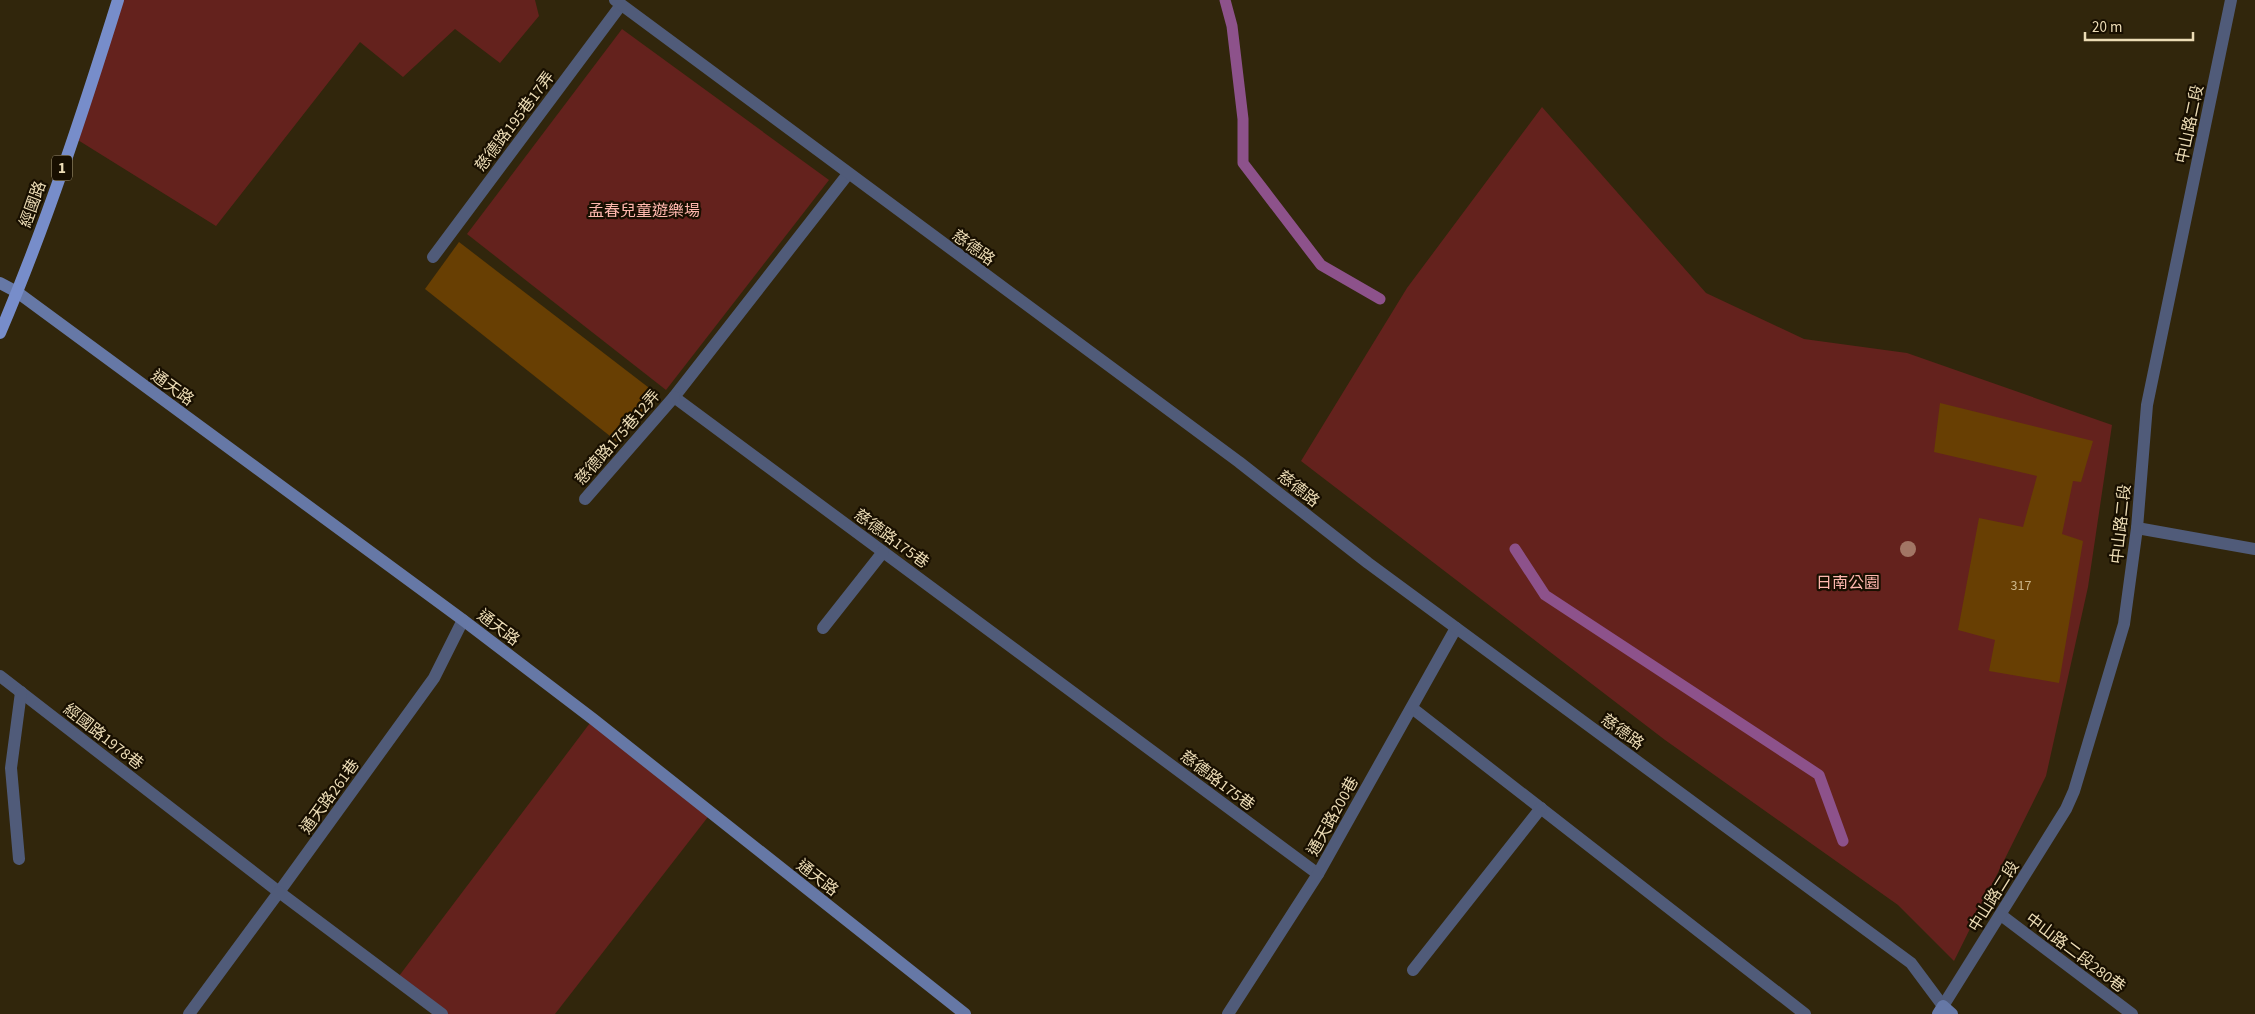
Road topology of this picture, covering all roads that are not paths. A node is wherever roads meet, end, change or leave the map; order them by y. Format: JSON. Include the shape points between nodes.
{"nodes":[{"id":1,"x":118,"y":0,"type":"edge"},
{"id":2,"x":2231,"y":0,"type":"edge"},
{"id":3,"x":618,"y":2,"type":"edge"},
{"id":4,"x":848,"y":174,"type":"junction"},
{"id":5,"x":433,"y":258,"type":"dead end"},
{"id":6,"x":0,"y":284,"type":"edge"},
{"id":7,"x":17,"y":292,"type":"junction"},
{"id":8,"x":0,"y":333,"type":"edge"},
{"id":9,"x":674,"y":397,"type":"junction"},
{"id":10,"x":585,"y":499,"type":"dead end"},
{"id":11,"x":2137,"y":528,"type":"junction"},
{"id":12,"x":2255,"y":549,"type":"edge"},
{"id":13,"x":883,"y":552,"type":"junction"},
{"id":14,"x":463,"y":620,"type":"junction"},
{"id":15,"x":823,"y":628,"type":"dead end"},
{"id":16,"x":1456,"y":628,"type":"junction"},
{"id":17,"x":0,"y":676,"type":"edge"},
{"id":18,"x":20,"y":692,"type":"junction"},
{"id":19,"x":1412,"y":708,"type":"junction"},
{"id":20,"x":1541,"y":808,"type":"junction"},
{"id":21,"x":20,"y":859,"type":"dead end"},
{"id":22,"x":1318,"y":874,"type":"junction"},
{"id":23,"x":279,"y":892,"type":"junction"},
{"id":24,"x":2001,"y":915,"type":"junction"},
{"id":25,"x":1413,"y":970,"type":"dead end"},
{"id":26,"x":1944,"y":1011,"type":"edge"},
{"id":27,"x":189,"y":1014,"type":"edge"},
{"id":28,"x":442,"y":1014,"type":"edge"},
{"id":29,"x":965,"y":1014,"type":"edge"},
{"id":30,"x":1228,"y":1014,"type":"edge"},
{"id":31,"x":1805,"y":1014,"type":"edge"},
{"id":32,"x":2132,"y":1014,"type":"edge"}],
"edges":[{"from":1,"to":7,"type":"main road","name":"經國路","number":"1","via":[[89,93]]},
{"from":2,"to":11,"type":"street","name":"中山路二段","via":[[2147,405]]},
{"from":3,"to":4,"type":"street","name":"慈德路"},
{"from":3,"to":5,"type":"street","name":"慈德路195巷17弄"},
{"from":4,"to":9,"type":"street"},
{"from":4,"to":16,"type":"street","name":"慈德路","via":[[1245,467]]},
{"from":6,"to":7,"type":"main road","name":"通天路"},
{"from":7,"to":8,"type":"main road","name":"經國路","number":"1"},
{"from":7,"to":14,"type":"main road","name":"通天路"},
{"from":9,"to":10,"type":"street","name":"慈德路175巷12弄"},
{"from":9,"to":13,"type":"street","name":"慈德路175巷"},
{"from":11,"to":12,"type":"street"},
{"from":11,"to":24,"type":"street","name":"中山路二段","via":[[2124,624],[2074,790],[2066,809]]},
{"from":13,"to":15,"type":"street"},
{"from":13,"to":22,"type":"street","name":"慈德路175巷"},
{"from":14,"to":23,"type":"street","name":"通天路261巷","via":[[434,678]]},
{"from":14,"to":29,"type":"main road","name":"通天路"},
{"from":16,"to":19,"type":"street","name":"通天路200巷"},
{"from":16,"to":26,"type":"street","name":"慈德路","via":[[1911,963]]},
{"from":17,"to":18,"type":"street","name":"經國路1978巷"},
{"from":18,"to":21,"type":"street","via":[[11,768]]},
{"from":18,"to":23,"type":"street","name":"經國路1978巷"},
{"from":19,"to":20,"type":"street"},
{"from":19,"to":22,"type":"street","name":"通天路200巷"},
{"from":20,"to":25,"type":"street"},
{"from":20,"to":31,"type":"street"},
{"from":22,"to":30,"type":"street","name":"通天路200巷"},
{"from":23,"to":27,"type":"street","name":"通天路261巷"},
{"from":23,"to":28,"type":"street"},
{"from":24,"to":26,"type":"street","name":"中山路二段"},
{"from":24,"to":32,"type":"street","name":"中山路二段280巷"}]}
